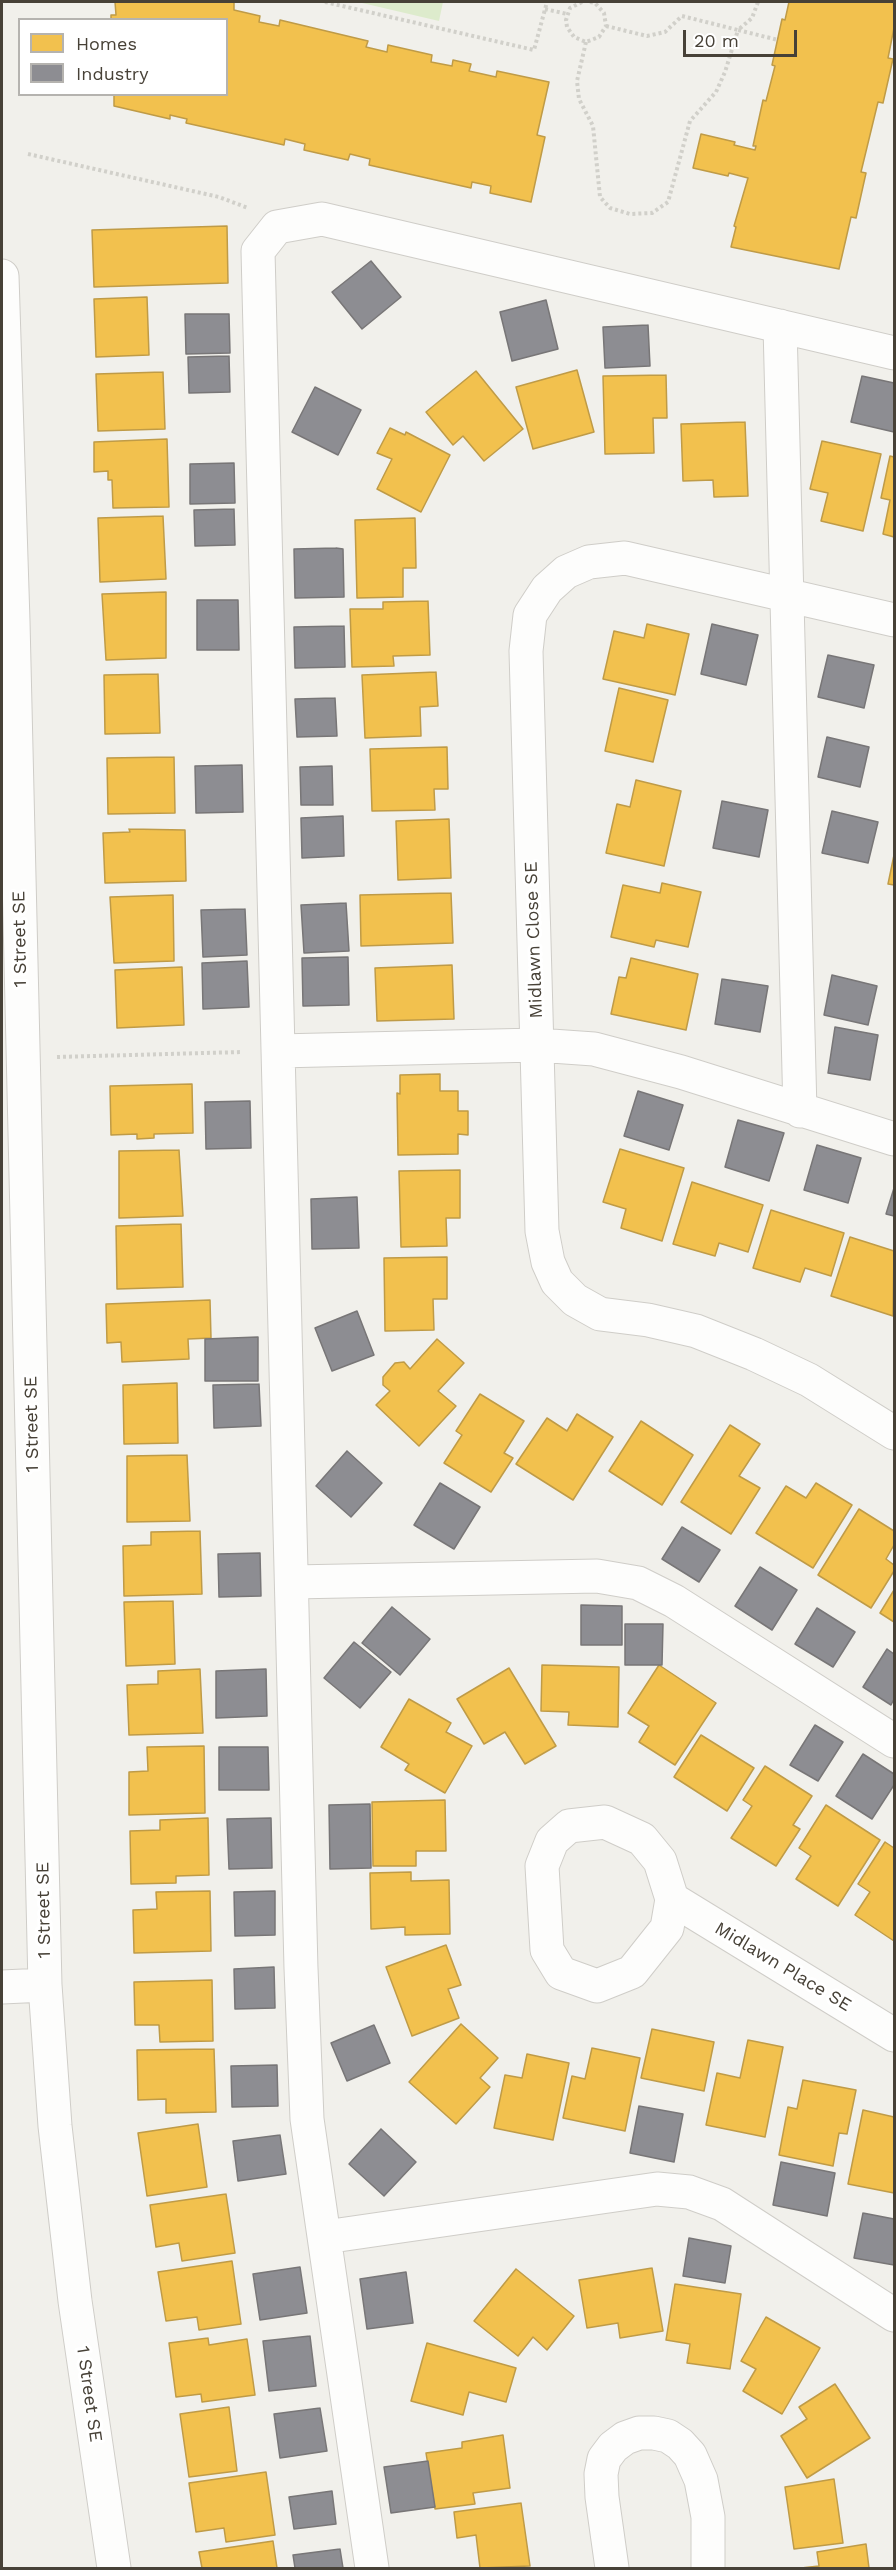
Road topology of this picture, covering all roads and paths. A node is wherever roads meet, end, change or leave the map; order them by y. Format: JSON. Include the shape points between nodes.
{"nodes":[{"id":1,"x":325,"y":2,"type":"edge"},
{"id":2,"x":547,"y":2,"type":"edge"},
{"id":3,"x":582,"y":2,"type":"edge"},
{"id":4,"x":590,"y":2,"type":"edge"},
{"id":5,"x":758,"y":2,"type":"edge"},
{"id":6,"x":545,"y":9,"type":"junction"},
{"id":7,"x":567,"y":14,"type":"junction"},
{"id":8,"x":606,"y":26,"type":"junction"},
{"id":9,"x":738,"y":30,"type":"junction"},
{"id":10,"x":778,"y":40,"type":"dead end"},
{"id":11,"x":586,"y":42,"type":"junction"},
{"id":12,"x":28,"y":154,"type":"dead end"},
{"id":13,"x":277,"y":227,"type":"junction"},
{"id":14,"x":2,"y":276,"type":"edge"},
{"id":15,"x":780,"y":326,"type":"junction"},
{"id":16,"x":894,"y":352,"type":"edge"},
{"id":17,"x":786,"y":596,"type":"junction"},
{"id":18,"x":894,"y":620,"type":"edge"},
{"id":19,"x":7,"y":621,"type":"edge"},
{"id":20,"x":537,"y":1045,"type":"junction"},
{"id":21,"x":278,"y":1051,"type":"junction"},
{"id":22,"x":23,"y":1062,"type":"junction"},
{"id":23,"x":800,"y":1110,"type":"junction"},
{"id":24,"x":894,"y":1139,"type":"edge"},
{"id":25,"x":894,"y":1433,"type":"edge"},
{"id":26,"x":293,"y":1582,"type":"junction"},
{"id":27,"x":894,"y":1741,"type":"edge"},
{"id":28,"x":672,"y":1899,"type":"junction"},
{"id":29,"x":45,"y":1985,"type":"junction"},
{"id":30,"x":2,"y":1987,"type":"edge"},
{"id":31,"x":894,"y":2035,"type":"edge"},
{"id":32,"x":325,"y":2237,"type":"junction"},
{"id":33,"x":894,"y":2315,"type":"edge"},
{"id":34,"x":114,"y":2568,"type":"edge"},
{"id":35,"x":372,"y":2568,"type":"edge"},
{"id":36,"x":612,"y":2568,"type":"edge"},
{"id":37,"x":708,"y":2568,"type":"edge"}],
"edges":[{"from":1,"to":6,"type":"path","via":[[534,50]]},
{"from":2,"to":6,"type":"path"},
{"from":3,"to":7,"type":"path"},
{"from":4,"to":8,"type":"path","via":[[604,13]]},
{"from":5,"to":9,"type":"path","via":[[752,18]]},
{"from":6,"to":7,"type":"path"},
{"from":7,"to":11,"type":"path","via":[[569,33]]},
{"from":8,"to":9,"type":"path","via":[[647,36],[665,32],[682,16]]},
{"from":8,"to":11,"type":"path","via":[[598,37]]},
{"from":9,"to":10,"type":"path"},
{"from":9,"to":11,"type":"path","via":[[716,92],[690,121],[668,202],[652,213],[630,214],[610,208],[600,197],[593,126],[579,99],[577,81]]},
{"from":12,"to":13,"type":"path","via":[[219,197],[248,207]]},
{"from":13,"to":15,"type":"street","via":[[322,219]]},
{"from":13,"to":21,"type":"street","via":[[258,251]]},
{"from":14,"to":19,"type":"street","name":"1 Street SE"},
{"from":15,"to":16,"type":"street"},
{"from":15,"to":17,"type":"street"},
{"from":17,"to":18,"type":"street","name":"Midlawn Close SE"},
{"from":17,"to":20,"type":"street","name":"Midlawn Close SE","via":[[625,558],[589,562],[566,572],[547,589],[530,615],[526,651]]},
{"from":17,"to":23,"type":"street"},
{"from":19,"to":22,"type":"street","name":"1 Street SE"},
{"from":20,"to":21,"type":"street"},
{"from":20,"to":23,"type":"street","via":[[594,1049]]},
{"from":20,"to":25,"type":"street","name":"Midlawn Close SE","via":[[542,1232],[557,1282],[574,1300],[600,1314],[696,1331],[754,1354],[809,1380]]},
{"from":21,"to":22,"type":"path","via":[[53,1057]]},
{"from":21,"to":26,"type":"street"},
{"from":22,"to":29,"type":"street","name":"1 Street SE"},
{"from":23,"to":24,"type":"street"},
{"from":26,"to":27,"type":"street","via":[[597,1576],[638,1583],[675,1601]]},
{"from":26,"to":32,"type":"street","via":[[307,2119]]},
{"from":28,"to":28,"type":"street","via":[[660,1861],[642,1839],[605,1822],[569,1826],[552,1841],[542,1866],[547,1950],[561,1973],[597,1986],[623,1976],[632,1972],[667,1928]]},
{"from":28,"to":31,"type":"street","name":"Midlawn Place SE"},
{"from":29,"to":30,"type":"street"},
{"from":29,"to":34,"type":"street","name":"1 Street SE","via":[[75,2301]]},
{"from":32,"to":33,"type":"street","via":[[657,2189],[689,2192],[722,2204]]},
{"from":32,"to":35,"type":"street"},
{"from":36,"to":37,"type":"street","via":[[602,2498],[604,2459],[625,2438],[654,2433],[680,2444],[690,2455],[701,2480],[708,2517]]}]}
